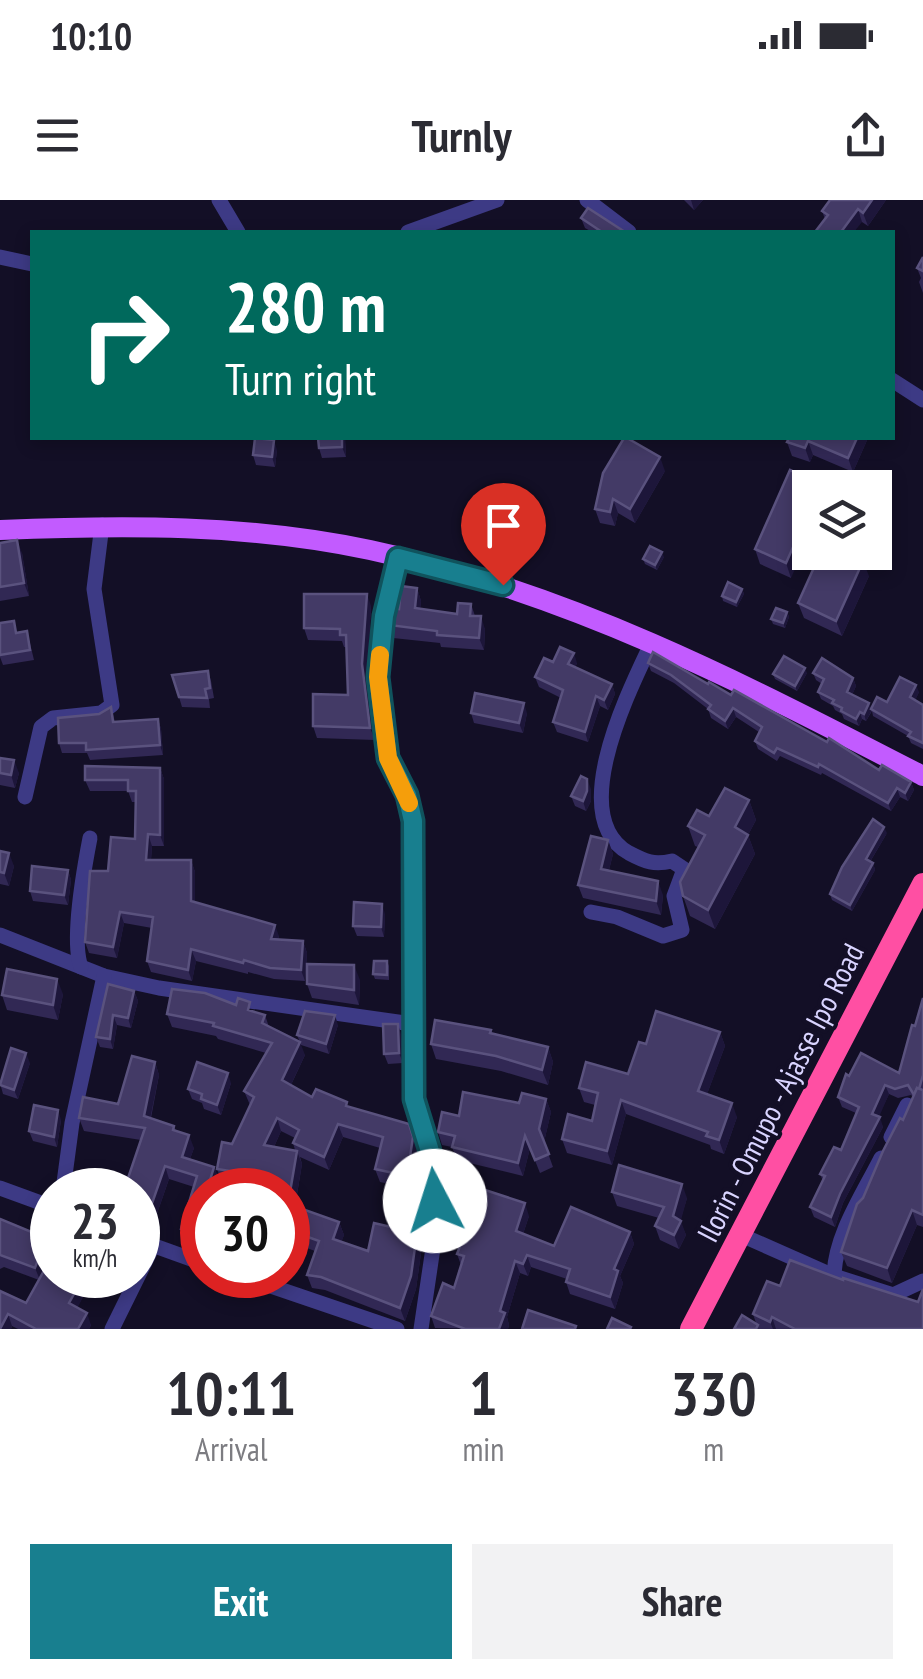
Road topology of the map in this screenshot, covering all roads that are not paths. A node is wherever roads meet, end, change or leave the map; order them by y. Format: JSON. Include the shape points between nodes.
{"nodes":[{"id":1,"x":219,"y":200,"type":"edge"},
{"id":2,"x":497,"y":200,"type":"edge"},
{"id":3,"x":587,"y":200,"type":"edge"},
{"id":4,"x":237,"y":230,"type":"edge"},
{"id":5,"x":414,"y":230,"type":"edge"},
{"id":6,"x":626,"y":230,"type":"edge"},
{"id":7,"x":0,"y":257,"type":"edge"},
{"id":8,"x":30,"y":264,"type":"edge"},
{"id":9,"x":895,"y":382,"type":"edge"},
{"id":10,"x":923,"y":400,"type":"edge"},
{"id":11,"x":102,"y":525,"type":"junction"},
{"id":12,"x":0,"y":530,"type":"edge"},
{"id":13,"x":398,"y":558,"type":"junction"},
{"id":14,"x":652,"y":642,"type":"junction"},
{"id":15,"x":923,"y":776,"type":"edge"},
{"id":16,"x":25,"y":798,"type":"dead end"},
{"id":17,"x":90,"y":838,"type":"dead end"},
{"id":18,"x":923,"y":884,"type":"edge"},
{"id":19,"x":590,"y":912,"type":"dead end"},
{"id":20,"x":916,"y":913,"type":"edge"},
{"id":21,"x":0,"y":935,"type":"edge"},
{"id":22,"x":81,"y":967,"type":"junction"},
{"id":23,"x":104,"y":976,"type":"junction"},
{"id":24,"x":412,"y":1024,"type":"junction"},
{"id":25,"x":907,"y":1105,"type":"edge"},
{"id":26,"x":66,"y":1168,"type":"edge"},
{"id":27,"x":0,"y":1188,"type":"edge"},
{"id":28,"x":30,"y":1199,"type":"edge"},
{"id":29,"x":741,"y":1235,"type":"junction"},
{"id":30,"x":834,"y":1276,"type":"junction"},
{"id":31,"x":923,"y":1281,"type":"edge"},
{"id":32,"x":124,"y":1298,"type":"edge"},
{"id":33,"x":306,"y":1298,"type":"edge"},
{"id":34,"x":112,"y":1329,"type":"edge"},
{"id":35,"x":397,"y":1329,"type":"edge"},
{"id":36,"x":421,"y":1329,"type":"edge"},
{"id":37,"x":692,"y":1329,"type":"edge"}],
"edges":[{"from":1,"to":4,"type":"street"},
{"from":2,"to":5,"type":"street"},
{"from":3,"to":6,"type":"street"},
{"from":7,"to":8,"type":"street"},
{"from":9,"to":10,"type":"street"},
{"from":11,"to":12,"type":"main road"},
{"from":11,"to":13,"type":"main road","via":[[241,532]]},
{"from":11,"to":16,"type":"street","via":[[94,589],[112,706],[52,718],[41,727]]},
{"from":13,"to":14,"type":"main road","via":[[478,576]]},
{"from":13,"to":24,"type":"street","via":[[378,677],[388,758],[413,821]]},
{"from":14,"to":15,"type":"main road"},
{"from":14,"to":19,"type":"street","via":[[621,713],[600,806],[604,830],[624,850],[652,865],[672,861],[684,869],[674,896],[682,930],[663,936]]},
{"from":17,"to":22,"type":"street","via":[[80,892]]},
{"from":18,"to":20,"type":"highway","name":"Ilorin - Omupo - Ajasse Ipo Road"},
{"from":20,"to":29,"type":"highway","name":"Ilorin - Omupo - Ajasse Ipo Road"},
{"from":21,"to":22,"type":"street"},
{"from":22,"to":23,"type":"street"},
{"from":23,"to":24,"type":"street"},
{"from":23,"to":26,"type":"street"},
{"from":24,"to":36,"type":"street","via":[[414,1099],[436,1171]]},
{"from":25,"to":30,"type":"street","via":[[844,1234]]},
{"from":27,"to":28,"type":"street"},
{"from":29,"to":30,"type":"street"},
{"from":29,"to":37,"type":"highway","name":"Ilorin - Omupo - Ajasse Ipo Road"},
{"from":30,"to":31,"type":"street","via":[[893,1295]]},
{"from":32,"to":34,"type":"street"},
{"from":33,"to":35,"type":"street"}]}
